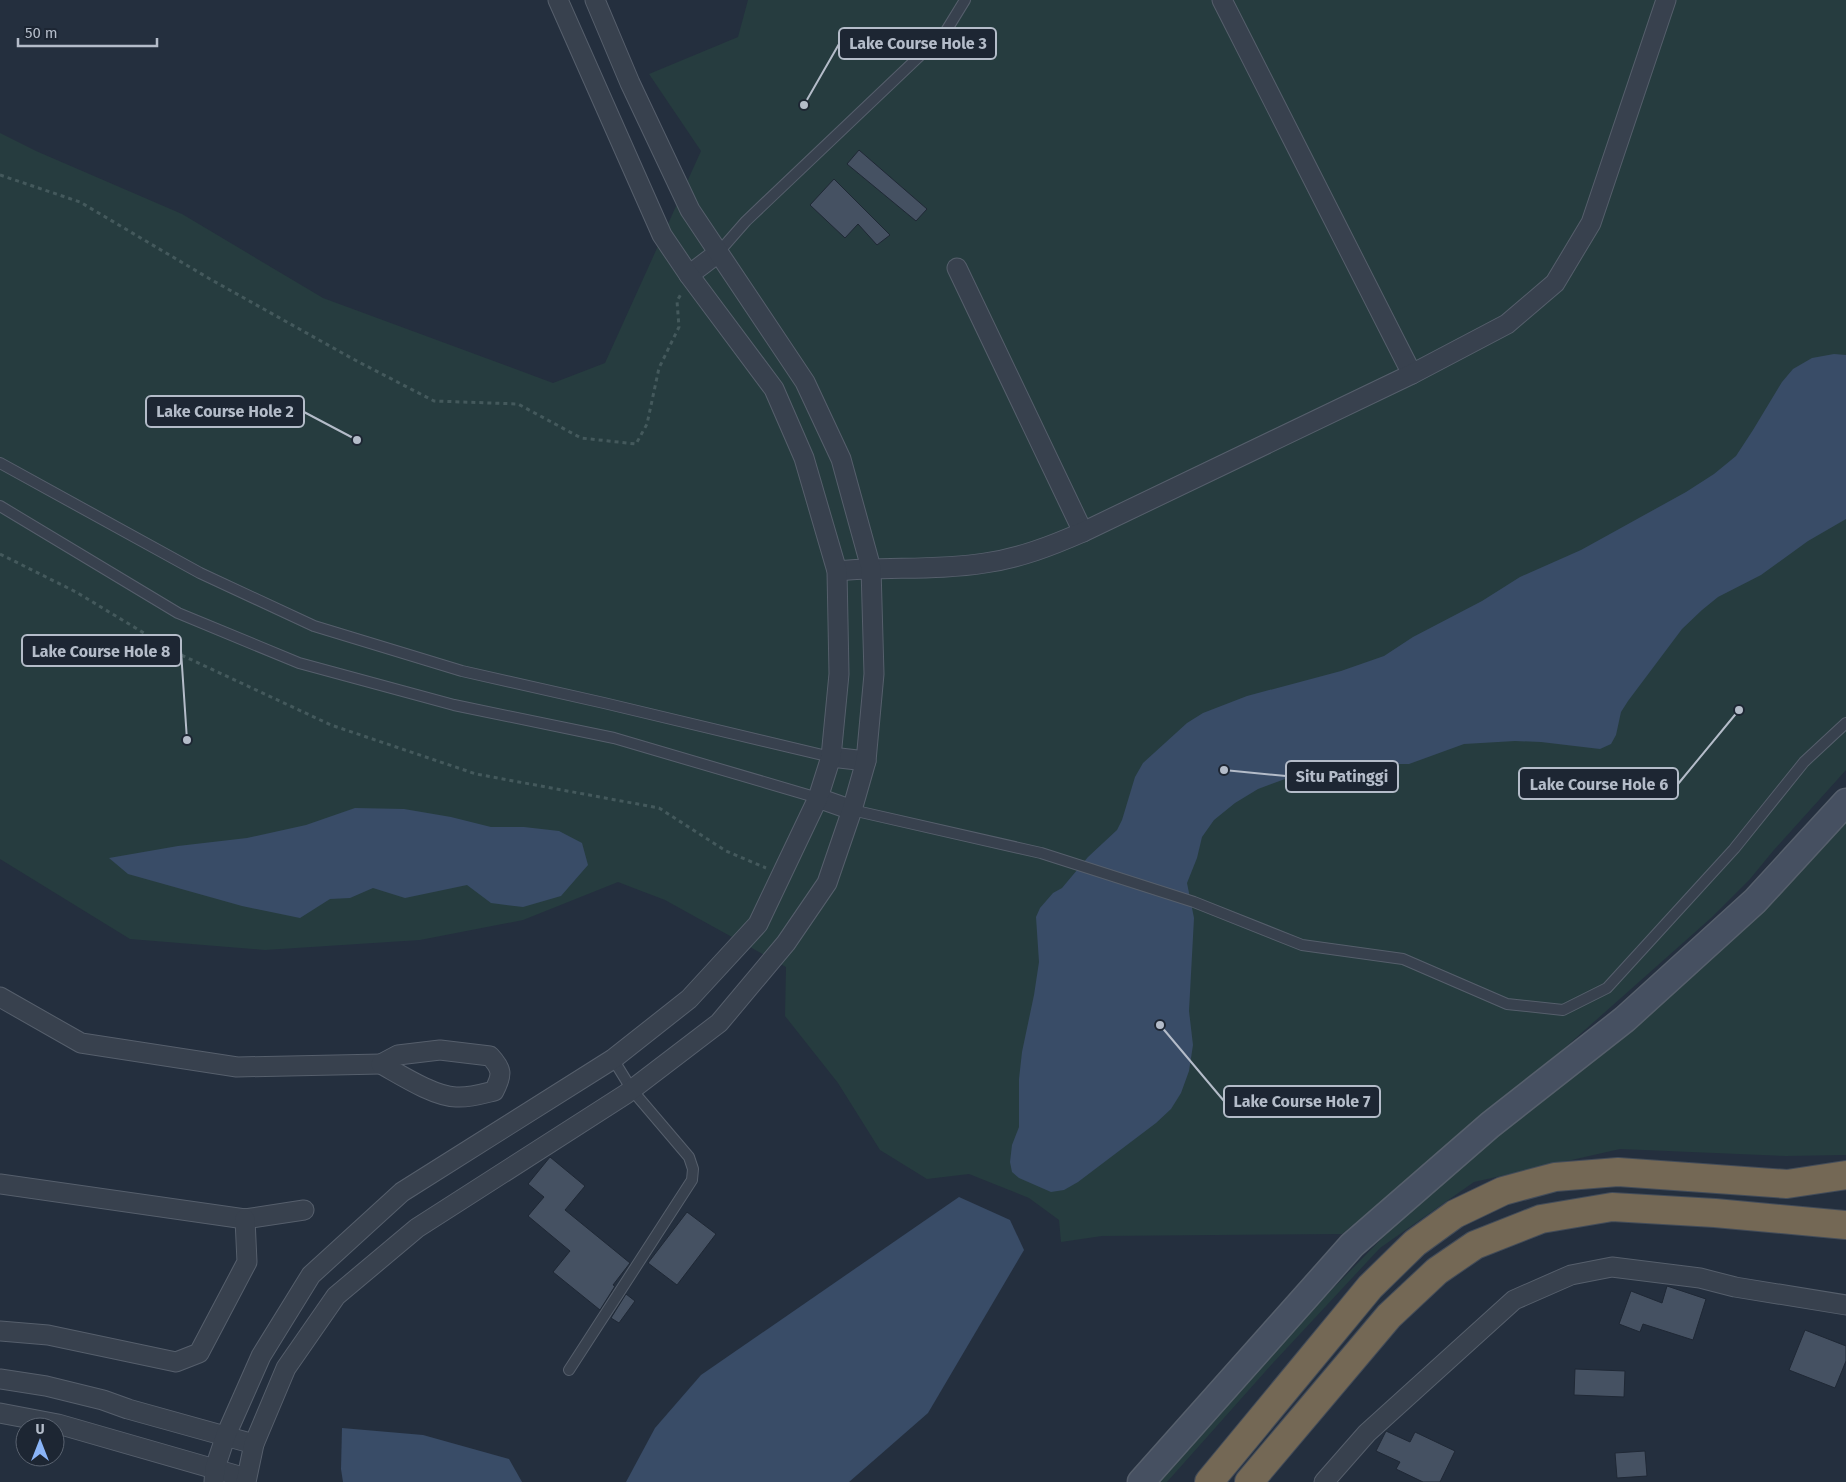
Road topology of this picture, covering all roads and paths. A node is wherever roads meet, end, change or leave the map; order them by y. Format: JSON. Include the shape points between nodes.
{"nodes":[{"id":1,"x":558,"y":0,"type":"edge"},
{"id":2,"x":595,"y":0,"type":"edge"},
{"id":3,"x":965,"y":0,"type":"edge"},
{"id":4,"x":1222,"y":0,"type":"edge"},
{"id":5,"x":1666,"y":0,"type":"edge"},
{"id":6,"x":0,"y":175,"type":"edge"},
{"id":7,"x":718,"y":253,"type":"junction"},
{"id":8,"x":957,"y":268,"type":"dead end"},
{"id":9,"x":689,"y":275,"type":"junction"},
{"id":10,"x":1412,"y":374,"type":"junction"},
{"id":11,"x":0,"y":463,"type":"edge"},
{"id":12,"x":0,"y":506,"type":"edge"},
{"id":13,"x":1083,"y":532,"type":"junction"},
{"id":14,"x":0,"y":554,"type":"edge"},
{"id":15,"x":871,"y":568,"type":"junction"},
{"id":16,"x":837,"y":571,"type":"junction"},
{"id":17,"x":1846,"y":723,"type":"edge"},
{"id":18,"x":831,"y":757,"type":"junction"},
{"id":19,"x":866,"y":761,"type":"junction"},
{"id":20,"x":818,"y":798,"type":"junction"},
{"id":21,"x":1846,"y":802,"type":"edge"},
{"id":22,"x":852,"y":810,"type":"junction"},
{"id":23,"x":782,"y":875,"type":"junction"},
{"id":24,"x":1,"y":999,"type":"edge"},
{"id":25,"x":613,"y":1059,"type":"junction"},
{"id":26,"x":381,"y":1064,"type":"junction"},
{"id":27,"x":632,"y":1090,"type":"junction"},
{"id":28,"x":1846,"y":1175,"type":"edge"},
{"id":29,"x":0,"y":1184,"type":"edge"},
{"id":30,"x":1787,"y":1184,"type":"junction"},
{"id":31,"x":1846,"y":1190,"type":"edge"},
{"id":32,"x":304,"y":1210,"type":"dead end"},
{"id":33,"x":245,"y":1219,"type":"junction"},
{"id":34,"x":1846,"y":1225,"type":"edge"},
{"id":35,"x":1846,"y":1305,"type":"edge"},
{"id":36,"x":0,"y":1331,"type":"edge"},
{"id":37,"x":569,"y":1370,"type":"dead end"},
{"id":38,"x":0,"y":1379,"type":"edge"},
{"id":39,"x":128,"y":1409,"type":"junction"},
{"id":40,"x":0,"y":1413,"type":"edge"},
{"id":41,"x":226,"y":1435,"type":"junction"},
{"id":42,"x":121,"y":1441,"type":"junction"},
{"id":43,"x":254,"y":1444,"type":"junction"},
{"id":44,"x":214,"y":1475,"type":"edge"},
{"id":45,"x":246,"y":1480,"type":"edge"},
{"id":46,"x":1141,"y":1482,"type":"edge"},
{"id":47,"x":1209,"y":1482,"type":"edge"},
{"id":48,"x":1249,"y":1482,"type":"edge"},
{"id":49,"x":1324,"y":1482,"type":"edge"}],
"edges":[{"from":1,"to":9,"type":"street","via":[[662,235]]},
{"from":2,"to":7,"type":"street","via":[[686,202]]},
{"from":3,"to":7,"type":"lane","via":[[946,31],[746,221]]},
{"from":4,"to":10,"type":"street"},
{"from":5,"to":10,"type":"street","via":[[1591,223],[1555,283],[1506,324]]},
{"from":6,"to":9,"type":"path","via":[[80,202],[210,279],[434,401],[518,404],[581,438],[636,444],[647,424],[659,368],[679,327],[677,301]]},
{"from":7,"to":9,"type":"street"},
{"from":7,"to":15,"type":"street","via":[[805,382],[841,459]]},
{"from":8,"to":13,"type":"street"},
{"from":9,"to":16,"type":"street","via":[[774,389],[804,458]]},
{"from":10,"to":13,"type":"street"},
{"from":11,"to":18,"type":"lane","via":[[200,573],[314,626],[462,671]]},
{"from":12,"to":20,"type":"lane","via":[[178,613],[299,662],[454,705],[614,738]]},
{"from":13,"to":15,"type":"street","via":[[1040,550],[986,563],[944,568]]},
{"from":14,"to":23,"type":"path","via":[[76,592],[177,653],[331,725],[476,774],[659,808],[726,851]]},
{"from":15,"to":16,"type":"street"},
{"from":15,"to":19,"type":"street","via":[[874,674]]},
{"from":16,"to":18,"type":"street","via":[[839,674]]},
{"from":17,"to":22,"type":"lane","via":[[1804,762],[1734,849],[1607,988],[1562,1010],[1506,1004],[1403,958],[1302,945],[1194,902],[1041,853]]},
{"from":18,"to":19,"type":"street"},
{"from":18,"to":20,"type":"street"},
{"from":19,"to":22,"type":"street"},
{"from":20,"to":22,"type":"street"},
{"from":20,"to":23,"type":"street"},
{"from":21,"to":46,"type":"main road","via":[[1755,901],[1625,1019],[1490,1125],[1352,1245]]},
{"from":22,"to":27,"type":"street","via":[[827,883],[786,943],[719,1022]]},
{"from":23,"to":25,"type":"street","via":[[758,924],[689,999]]},
{"from":24,"to":26,"type":"street","via":[[81,1043],[237,1067]]},
{"from":25,"to":27,"type":"lane"},
{"from":25,"to":41,"type":"street","via":[[402,1192],[311,1275],[261,1356]]},
{"from":26,"to":26,"type":"street","via":[[398,1055],[440,1050],[490,1056],[499,1066],[501,1079],[494,1091],[455,1098],[422,1087]]},
{"from":27,"to":37,"type":"lane","via":[[689,1157],[692,1180]]},
{"from":27,"to":43,"type":"street","via":[[417,1228],[336,1296],[286,1368]]},
{"from":28,"to":30,"type":"highway"},
{"from":29,"to":33,"type":"street"},
{"from":30,"to":31,"type":"highway"},
{"from":30,"to":47,"type":"highway","via":[[1618,1172],[1555,1177],[1503,1191],[1455,1214],[1415,1243],[1370,1287]]},
{"from":32,"to":33,"type":"street"},
{"from":33,"to":36,"type":"street","via":[[247,1262],[199,1353],[176,1362],[48,1335]]},
{"from":34,"to":48,"type":"highway","via":[[1612,1207],[1540,1219],[1475,1245],[1437,1271],[1389,1316]]},
{"from":35,"to":49,"type":"street","via":[[1700,1278],[1612,1267],[1570,1275],[1514,1300],[1367,1433]]},
{"from":38,"to":39,"type":"street","via":[[56,1388]]},
{"from":39,"to":41,"type":"street"},
{"from":39,"to":42,"type":"street"},
{"from":40,"to":42,"type":"street"},
{"from":41,"to":43,"type":"street"},
{"from":41,"to":44,"type":"street"},
{"from":42,"to":44,"type":"street"},
{"from":43,"to":45,"type":"street"},
{"from":44,"to":45,"type":"street"}]}
